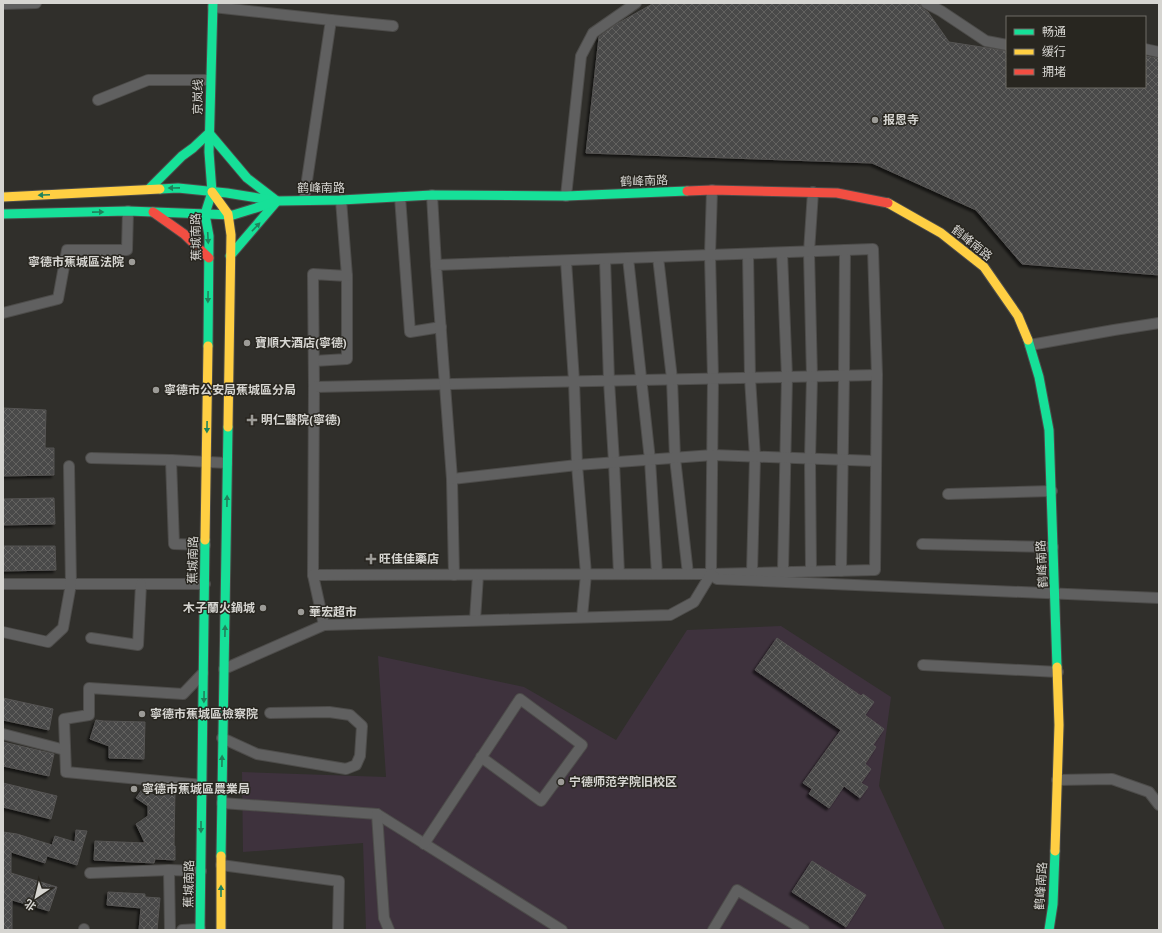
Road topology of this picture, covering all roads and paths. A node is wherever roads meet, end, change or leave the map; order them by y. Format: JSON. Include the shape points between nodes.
{"nodes":[{"id":1,"x":36,"y":3,"type":"edge"},
{"id":2,"x":636,"y":3,"type":"edge"},
{"id":3,"x":926,"y":3,"type":"edge"},
{"id":4,"x":3,"y":4,"type":"edge"},
{"id":5,"x":213,"y":5,"type":"edge"},
{"id":6,"x":331,"y":20,"type":"junction"},
{"id":7,"x":393,"y":26,"type":"dead end"},
{"id":8,"x":1006,"y":45,"type":"edge"},
{"id":9,"x":1146,"y":49,"type":"edge"},
{"id":10,"x":1159,"y":52,"type":"edge"},
{"id":11,"x":210,"y":80,"type":"junction"},
{"id":12,"x":98,"y":100,"type":"dead end"},
{"id":13,"x":209,"y":133,"type":"junction"},
{"id":14,"x":149,"y":189,"type":"junction"},
{"id":15,"x":712,"y":190,"type":"junction"},
{"id":16,"x":212,"y":192,"type":"junction"},
{"id":17,"x":813,"y":192,"type":"junction"},
{"id":18,"x":432,"y":195,"type":"junction"},
{"id":19,"x":566,"y":196,"type":"junction"},
{"id":20,"x":3,"y":197,"type":"edge"},
{"id":21,"x":400,"y":197,"type":"junction"},
{"id":22,"x":304,"y":200,"type":"junction"},
{"id":23,"x":342,"y":200,"type":"junction"},
{"id":24,"x":278,"y":201,"type":"junction"},
{"id":25,"x":128,"y":211,"type":"junction"},
{"id":26,"x":152,"y":212,"type":"junction"},
{"id":27,"x":3,"y":214,"type":"edge"},
{"id":28,"x":205,"y":214,"type":"junction"},
{"id":29,"x":228,"y":214,"type":"junction"},
{"id":30,"x":845,"y":250,"type":"junction"},
{"id":31,"x":782,"y":252,"type":"junction"},
{"id":32,"x":809,"y":252,"type":"junction"},
{"id":33,"x":748,"y":254,"type":"junction"},
{"id":34,"x":710,"y":255,"type":"junction"},
{"id":35,"x":230,"y":256,"type":"junction"},
{"id":36,"x":658,"y":257,"type":"junction"},
{"id":37,"x":208,"y":258,"type":"junction"},
{"id":38,"x":628,"y":258,"type":"junction"},
{"id":39,"x":605,"y":259,"type":"junction"},
{"id":40,"x":566,"y":260,"type":"junction"},
{"id":41,"x":436,"y":265,"type":"junction"},
{"id":42,"x":347,"y":276,"type":"junction"},
{"id":43,"x":3,"y":312,"type":"edge"},
{"id":44,"x":1159,"y":323,"type":"edge"},
{"id":45,"x":441,"y":327,"type":"junction"},
{"id":46,"x":1030,"y":345,"type":"junction"},
{"id":47,"x":314,"y":361,"type":"junction"},
{"id":48,"x":877,"y":375,"type":"junction"},
{"id":49,"x":812,"y":376,"type":"junction"},
{"id":50,"x":844,"y":376,"type":"junction"},
{"id":51,"x":787,"y":377,"type":"junction"},
{"id":52,"x":713,"y":378,"type":"junction"},
{"id":53,"x":750,"y":378,"type":"junction"},
{"id":54,"x":672,"y":379,"type":"junction"},
{"id":55,"x":642,"y":380,"type":"junction"},
{"id":56,"x":574,"y":381,"type":"junction"},
{"id":57,"x":609,"y":381,"type":"junction"},
{"id":58,"x":445,"y":384,"type":"junction"},
{"id":59,"x":314,"y":387,"type":"junction"},
{"id":60,"x":713,"y":455,"type":"junction"},
{"id":61,"x":755,"y":457,"type":"junction"},
{"id":62,"x":91,"y":458,"type":"dead end"},
{"id":63,"x":675,"y":458,"type":"junction"},
{"id":64,"x":785,"y":458,"type":"junction"},
{"id":65,"x":810,"y":458,"type":"junction"},
{"id":66,"x":171,"y":460,"type":"junction"},
{"id":67,"x":650,"y":460,"type":"junction"},
{"id":68,"x":842,"y":460,"type":"junction"},
{"id":69,"x":875,"y":461,"type":"junction"},
{"id":70,"x":206,"y":462,"type":"junction"},
{"id":71,"x":614,"y":462,"type":"junction"},
{"id":72,"x":227,"y":463,"type":"junction"},
{"id":73,"x":578,"y":465,"type":"junction"},
{"id":74,"x":69,"y":466,"type":"dead end"},
{"id":75,"x":452,"y":479,"type":"junction"},
{"id":76,"x":1052,"y":491,"type":"junction"},
{"id":77,"x":948,"y":494,"type":"dead end"},
{"id":78,"x":922,"y":544,"type":"dead end"},
{"id":79,"x":205,"y":545,"type":"junction"},
{"id":80,"x":1053,"y":547,"type":"junction"},
{"id":81,"x":841,"y":570,"type":"junction"},
{"id":82,"x":811,"y":571,"type":"junction"},
{"id":83,"x":784,"y":572,"type":"junction"},
{"id":84,"x":752,"y":573,"type":"junction"},
{"id":85,"x":478,"y":574,"type":"junction"},
{"id":86,"x":586,"y":574,"type":"junction"},
{"id":87,"x":619,"y":574,"type":"junction"},
{"id":88,"x":657,"y":574,"type":"junction"},
{"id":89,"x":688,"y":574,"type":"junction"},
{"id":90,"x":711,"y":574,"type":"junction"},
{"id":91,"x":313,"y":575,"type":"junction"},
{"id":92,"x":454,"y":575,"type":"junction"},
{"id":93,"x":3,"y":584,"type":"edge"},
{"id":94,"x":71,"y":584,"type":"junction"},
{"id":95,"x":140,"y":584,"type":"junction"},
{"id":96,"x":205,"y":584,"type":"junction"},
{"id":97,"x":1056,"y":594,"type":"junction"},
{"id":98,"x":1159,"y":598,"type":"edge"},
{"id":99,"x":582,"y":617,"type":"junction"},
{"id":100,"x":475,"y":620,"type":"junction"},
{"id":101,"x":324,"y":624,"type":"junction"},
{"id":102,"x":3,"y":632,"type":"edge"},
{"id":103,"x":91,"y":638,"type":"dead end"},
{"id":104,"x":923,"y":665,"type":"dead end"},
{"id":105,"x":224,"y":669,"type":"junction"},
{"id":106,"x":1058,"y":672,"type":"junction"},
{"id":107,"x":204,"y":673,"type":"junction"},
{"id":108,"x":270,"y":713,"type":"dead end"},
{"id":109,"x":3,"y":734,"type":"edge"},
{"id":110,"x":222,"y":738,"type":"junction"},
{"id":111,"x":65,"y":750,"type":"junction"},
{"id":112,"x":481,"y":757,"type":"junction"},
{"id":113,"x":1057,"y":780,"type":"junction"},
{"id":114,"x":202,"y":785,"type":"junction"},
{"id":115,"x":222,"y":803,"type":"junction"},
{"id":116,"x":1159,"y":805,"type":"edge"},
{"id":117,"x":377,"y":814,"type":"junction"},
{"id":118,"x":424,"y":844,"type":"junction"},
{"id":119,"x":221,"y":865,"type":"junction"},
{"id":120,"x":169,"y":870,"type":"junction"},
{"id":121,"x":202,"y":871,"type":"junction"},
{"id":122,"x":90,"y":873,"type":"dead end"},
{"id":123,"x":170,"y":930,"type":"edge"},
{"id":124,"x":182,"y":930,"type":"edge"},
{"id":125,"x":200,"y":930,"type":"edge"},
{"id":126,"x":221,"y":930,"type":"edge"},
{"id":127,"x":338,"y":930,"type":"edge"},
{"id":128,"x":389,"y":930,"type":"edge"},
{"id":129,"x":562,"y":930,"type":"edge"},
{"id":130,"x":713,"y":930,"type":"edge"},
{"id":131,"x":804,"y":930,"type":"edge"},
{"id":132,"x":1049,"y":930,"type":"edge"}],
"edges":[{"from":1,"to":4,"type":"street"},
{"from":2,"to":19,"type":"street","via":[[593,33],[581,56]]},
{"from":3,"to":8,"type":"street","via":[[986,41]]},
{"from":5,"to":6,"type":"street"},
{"from":5,"to":11,"type":"main road","name":"京岚线"},
{"from":6,"to":7,"type":"street"},
{"from":6,"to":22,"type":"street"},
{"from":9,"to":10,"type":"street"},
{"from":11,"to":12,"type":"street","via":[[148,80]]},
{"from":11,"to":13,"type":"main road","name":"京岚线"},
{"from":13,"to":14,"type":"main road"},
{"from":13,"to":16,"type":"main road","name":"京岚线"},
{"from":13,"to":24,"type":"main road","via":[[247,178]]},
{"from":16,"to":14,"type":"main road","one_way":true,"via":[[178,188]]},
{"from":14,"to":20,"type":"main road","one_way":true},
{"from":15,"to":17,"type":"main road","name":"鹤峰南路"},
{"from":15,"to":19,"type":"main road","name":"鹤峰南路"},
{"from":15,"to":34,"type":"street"},
{"from":16,"to":24,"type":"main road"},
{"from":16,"to":28,"type":"main road","name":"蕉城南路"},
{"from":16,"to":29,"type":"main road"},
{"from":17,"to":32,"type":"street"},
{"from":17,"to":46,"type":"main road","name":"鹤峰南路","via":[[837,193],[890,203],[941,234],[984,267],[1018,316]]},
{"from":18,"to":19,"type":"main road","name":"鹤峰南路"},
{"from":18,"to":21,"type":"main road","name":"鹤峰南路"},
{"from":18,"to":41,"type":"street"},
{"from":21,"to":23,"type":"main road","name":"鹤峰南路"},
{"from":21,"to":45,"type":"street","via":[[410,332]]},
{"from":22,"to":23,"type":"main road","name":"鹤峰南路"},
{"from":22,"to":24,"type":"main road","name":"鹤峰南路"},
{"from":23,"to":42,"type":"street"},
{"from":24,"to":29,"type":"main road","via":[[233,215]]},
{"from":35,"to":24,"type":"main road","one_way":true},
{"from":25,"to":26,"type":"main road"},
{"from":27,"to":25,"type":"main road","one_way":true},
{"from":25,"to":43,"type":"street","via":[[126,250],[67,250],[58,298]]},
{"from":26,"to":28,"type":"main road"},
{"from":26,"to":37,"type":"main road","via":[[184,234]]},
{"from":28,"to":29,"type":"main road"},
{"from":28,"to":37,"type":"main road","name":"蕉城南路","one_way":true,"via":[[209,236]]},
{"from":29,"to":35,"type":"main road"},
{"from":30,"to":32,"type":"street"},
{"from":30,"to":48,"type":"street","via":[[873,249]]},
{"from":30,"to":50,"type":"street"},
{"from":31,"to":32,"type":"street"},
{"from":31,"to":33,"type":"street"},
{"from":31,"to":51,"type":"street"},
{"from":32,"to":49,"type":"street"},
{"from":33,"to":34,"type":"street"},
{"from":33,"to":53,"type":"street"},
{"from":34,"to":36,"type":"street"},
{"from":34,"to":52,"type":"street"},
{"from":35,"to":72,"type":"main road"},
{"from":36,"to":38,"type":"street"},
{"from":36,"to":54,"type":"street"},
{"from":37,"to":70,"type":"main road","name":"蕉城南路","one_way":true},
{"from":38,"to":39,"type":"street"},
{"from":38,"to":55,"type":"street"},
{"from":39,"to":40,"type":"street"},
{"from":39,"to":57,"type":"street"},
{"from":40,"to":41,"type":"street"},
{"from":40,"to":56,"type":"street"},
{"from":41,"to":45,"type":"street"},
{"from":42,"to":47,"type":"street","via":[[347,359]]},
{"from":42,"to":47,"type":"street","via":[[313,274]]},
{"from":44,"to":46,"type":"street"},
{"from":45,"to":58,"type":"street"},
{"from":46,"to":76,"type":"main road","name":"鹤峰南路","via":[[1040,377],[1049,430]]},
{"from":47,"to":59,"type":"street"},
{"from":48,"to":50,"type":"street"},
{"from":48,"to":69,"type":"street"},
{"from":49,"to":50,"type":"street"},
{"from":49,"to":51,"type":"street"},
{"from":49,"to":65,"type":"street"},
{"from":50,"to":68,"type":"street"},
{"from":51,"to":53,"type":"street"},
{"from":51,"to":64,"type":"street"},
{"from":52,"to":53,"type":"street"},
{"from":52,"to":54,"type":"street"},
{"from":52,"to":60,"type":"street"},
{"from":53,"to":61,"type":"street"},
{"from":54,"to":55,"type":"street"},
{"from":54,"to":63,"type":"street"},
{"from":55,"to":57,"type":"street"},
{"from":55,"to":67,"type":"street"},
{"from":56,"to":57,"type":"street"},
{"from":56,"to":58,"type":"street"},
{"from":56,"to":73,"type":"street"},
{"from":57,"to":71,"type":"street"},
{"from":58,"to":59,"type":"street"},
{"from":58,"to":75,"type":"street"},
{"from":59,"to":91,"type":"street"},
{"from":60,"to":61,"type":"street"},
{"from":60,"to":63,"type":"street"},
{"from":60,"to":90,"type":"street"},
{"from":61,"to":64,"type":"street"},
{"from":61,"to":84,"type":"street"},
{"from":62,"to":66,"type":"street"},
{"from":63,"to":67,"type":"street"},
{"from":63,"to":89,"type":"street"},
{"from":64,"to":65,"type":"street"},
{"from":64,"to":83,"type":"street"},
{"from":65,"to":68,"type":"street"},
{"from":65,"to":82,"type":"street"},
{"from":66,"to":70,"type":"street"},
{"from":66,"to":79,"type":"street","via":[[174,544]]},
{"from":67,"to":71,"type":"street"},
{"from":67,"to":88,"type":"street"},
{"from":68,"to":69,"type":"street"},
{"from":68,"to":81,"type":"street"},
{"from":69,"to":81,"type":"street","via":[[875,570]]},
{"from":70,"to":72,"type":"street"},
{"from":70,"to":79,"type":"main road","name":"蕉城南路"},
{"from":71,"to":73,"type":"street"},
{"from":71,"to":87,"type":"street"},
{"from":105,"to":72,"type":"main road","one_way":true},
{"from":73,"to":75,"type":"street"},
{"from":73,"to":86,"type":"street"},
{"from":74,"to":94,"type":"street"},
{"from":75,"to":92,"type":"street"},
{"from":76,"to":77,"type":"street"},
{"from":76,"to":80,"type":"main road","name":"鹤峰南路"},
{"from":78,"to":80,"type":"street"},
{"from":79,"to":96,"type":"main road","name":"蕉城南路"},
{"from":80,"to":97,"type":"main road","name":"鹤峰南路"},
{"from":81,"to":82,"type":"street"},
{"from":82,"to":83,"type":"street"},
{"from":83,"to":84,"type":"street"},
{"from":84,"to":90,"type":"street"},
{"from":85,"to":86,"type":"street"},
{"from":85,"to":92,"type":"street"},
{"from":85,"to":100,"type":"street"},
{"from":86,"to":87,"type":"street"},
{"from":86,"to":99,"type":"street"},
{"from":87,"to":88,"type":"street"},
{"from":88,"to":89,"type":"street"},
{"from":89,"to":90,"type":"street"},
{"from":90,"to":97,"type":"street","via":[[717,579]]},
{"from":90,"to":99,"type":"street","via":[[694,602],[670,615]]},
{"from":91,"to":92,"type":"street"},
{"from":91,"to":101,"type":"street"},
{"from":93,"to":94,"type":"street"},
{"from":94,"to":95,"type":"street"},
{"from":94,"to":102,"type":"street","via":[[63,628],[48,642]]},
{"from":95,"to":96,"type":"street"},
{"from":95,"to":103,"type":"street","via":[[138,645]]},
{"from":96,"to":107,"type":"main road","name":"蕉城南路"},
{"from":97,"to":98,"type":"street"},
{"from":97,"to":106,"type":"main road","name":"鹤峰南路"},
{"from":99,"to":100,"type":"street"},
{"from":100,"to":101,"type":"street"},
{"from":101,"to":105,"type":"street"},
{"from":104,"to":106,"type":"street"},
{"from":105,"to":110,"type":"main road"},
{"from":106,"to":113,"type":"main road","name":"鹤峰南路"},
{"from":107,"to":111,"type":"street","via":[[183,694],[90,688],[89,716],[64,719]]},
{"from":107,"to":114,"type":"main road","name":"蕉城南路","one_way":true},
{"from":108,"to":110,"type":"street","via":[[329,712],[350,715],[362,726],[360,756],[356,765],[346,769],[257,754]]},
{"from":109,"to":111,"type":"street"},
{"from":115,"to":110,"type":"main road","one_way":true},
{"from":111,"to":114,"type":"street","via":[[66,772]]},
{"from":112,"to":112,"type":"street","via":[[520,699],[582,745],[541,801]]},
{"from":112,"to":118,"type":"street"},
{"from":113,"to":116,"type":"street","via":[[1112,779],[1148,792]]},
{"from":113,"to":132,"type":"main road","name":"鹤峰南路","via":[[1053,904]]},
{"from":114,"to":121,"type":"main road","name":"蕉城南路","one_way":true},
{"from":115,"to":117,"type":"street"},
{"from":115,"to":119,"type":"main road"},
{"from":117,"to":118,"type":"street"},
{"from":117,"to":128,"type":"street","via":[[384,918]]},
{"from":118,"to":129,"type":"street"},
{"from":126,"to":119,"type":"main road","one_way":true},
{"from":119,"to":127,"type":"street","via":[[339,881]]},
{"from":120,"to":121,"type":"street"},
{"from":120,"to":122,"type":"street"},
{"from":120,"to":123,"type":"street"},
{"from":121,"to":125,"type":"main road","name":"蕉城南路"},
{"from":124,"to":125,"type":"street"},
{"from":130,"to":131,"type":"street","via":[[737,890]]}]}
